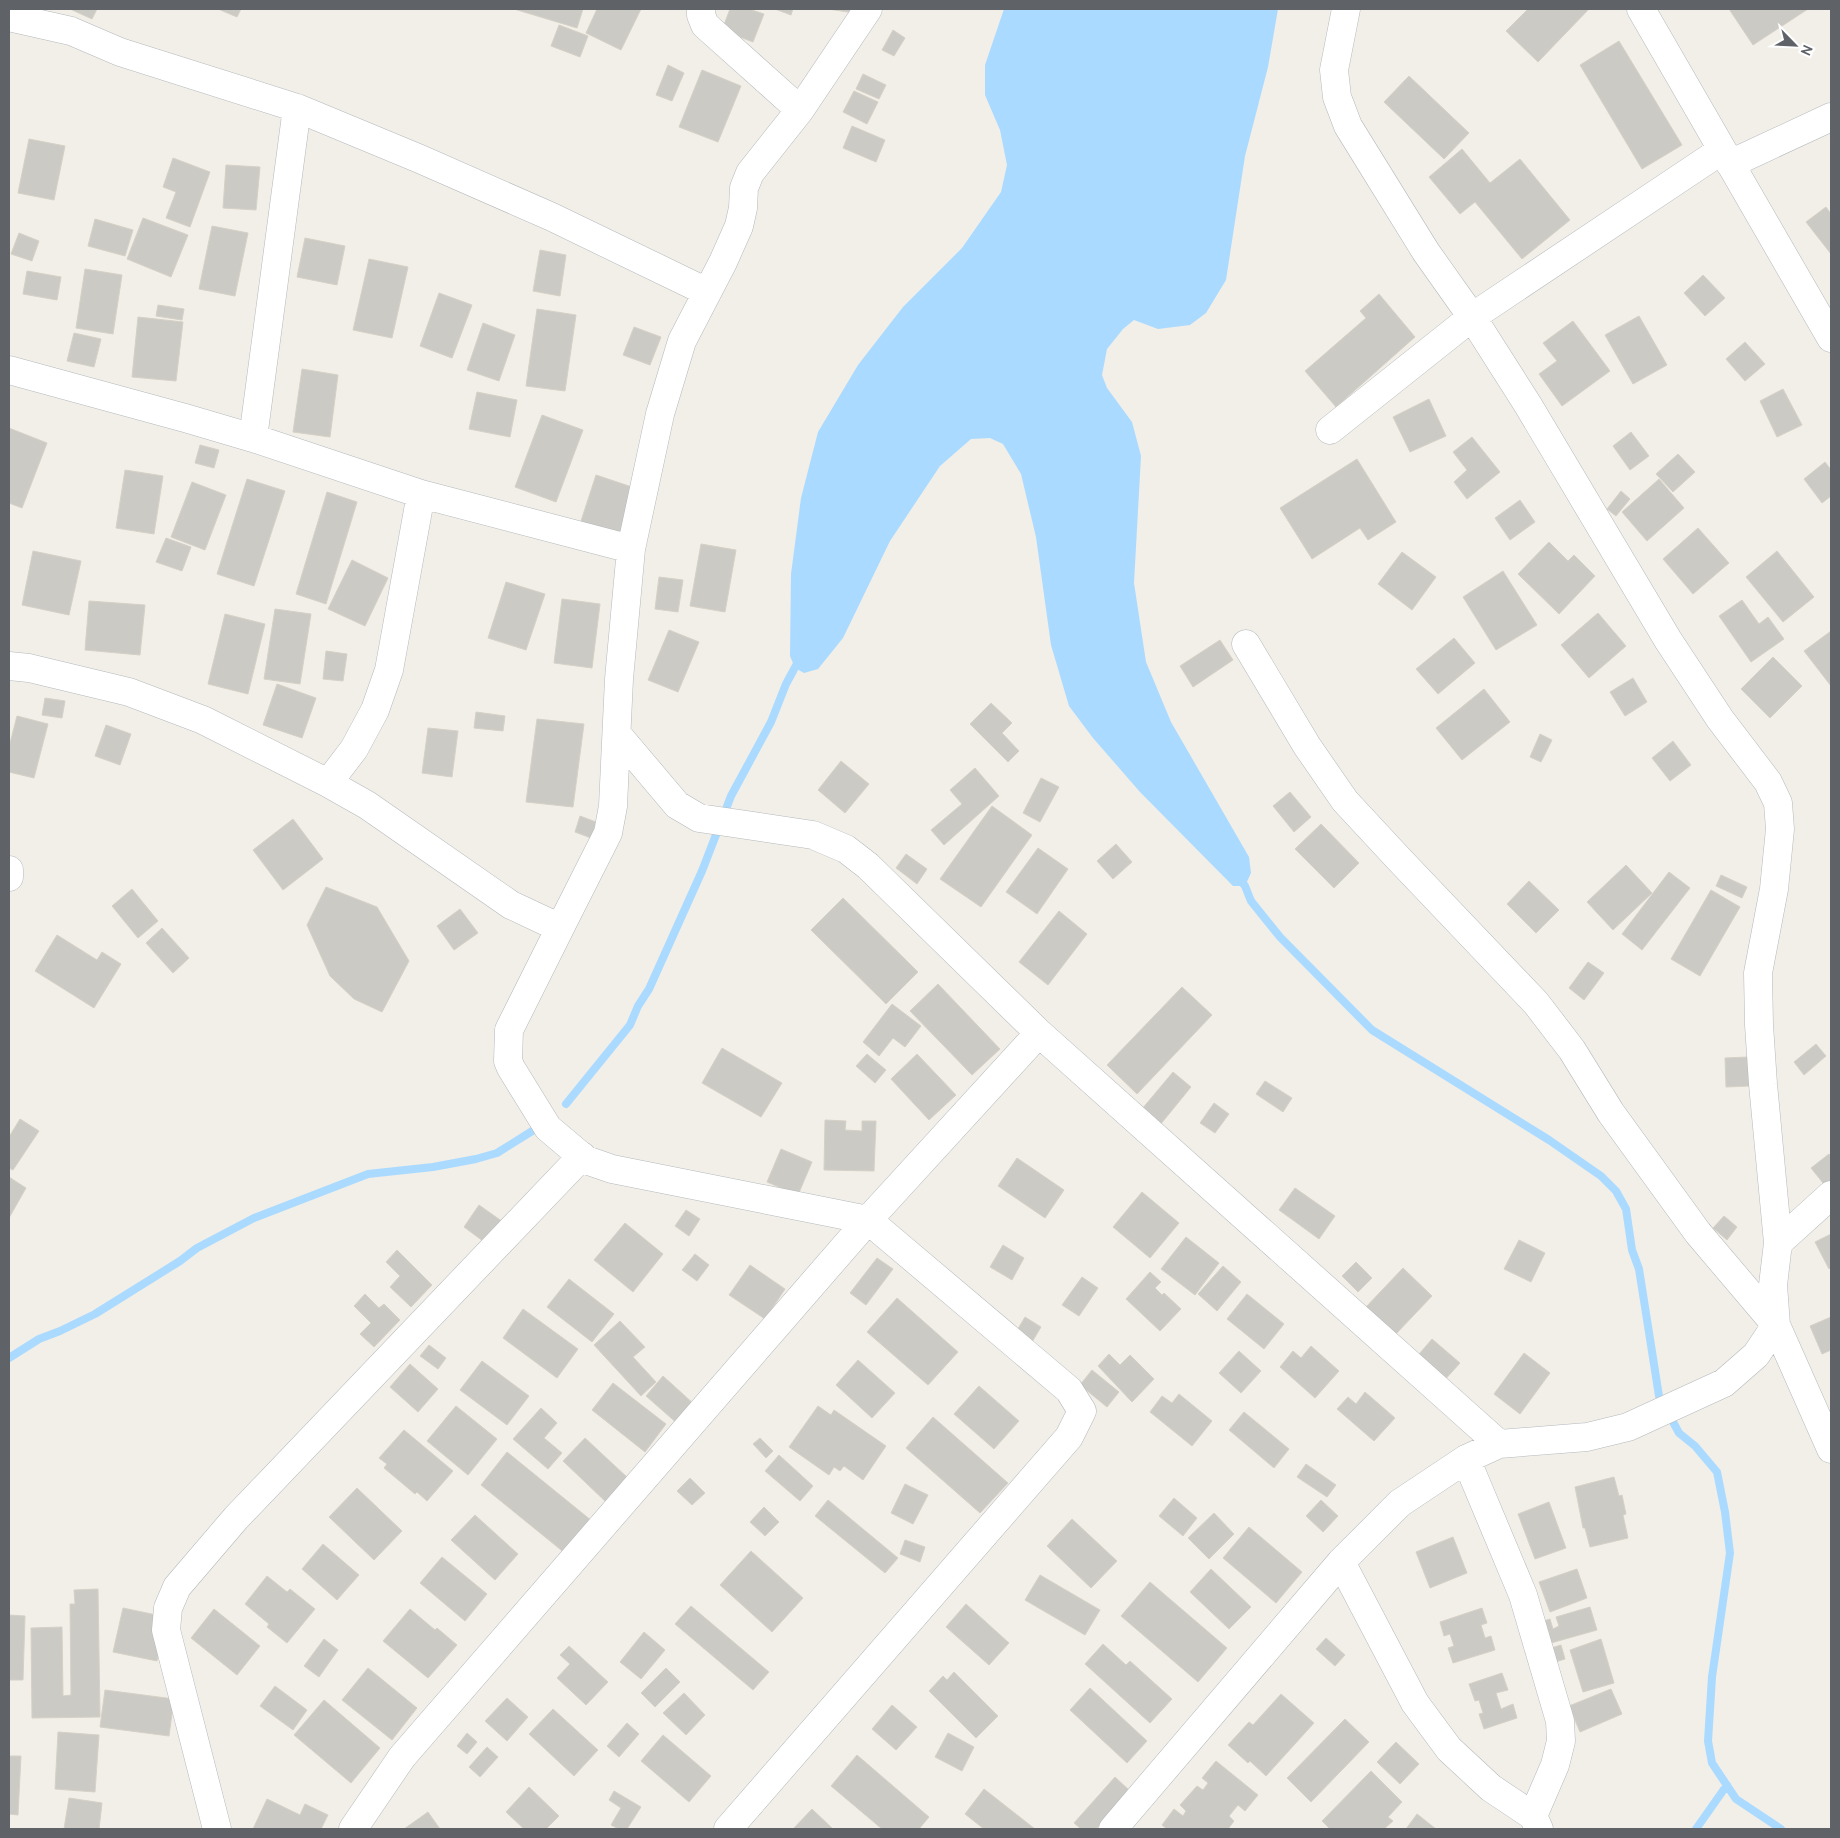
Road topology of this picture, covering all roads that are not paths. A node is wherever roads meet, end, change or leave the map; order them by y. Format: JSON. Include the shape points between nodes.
{"nodes":[{"id":1,"x":701,"y":9,"type":"edge"},
{"id":2,"x":868,"y":9,"type":"edge"},
{"id":3,"x":1346,"y":9,"type":"edge"},
{"id":4,"x":1641,"y":9,"type":"edge"},
{"id":5,"x":9,"y":16,"type":"edge"},
{"id":6,"x":297,"y":108,"type":"junction"},
{"id":7,"x":800,"y":110,"type":"junction"},
{"id":8,"x":1831,"y":116,"type":"edge"},
{"id":9,"x":1726,"y":157,"type":"junction"},
{"id":10,"x":707,"y":292,"type":"junction"},
{"id":11,"x":1472,"y":317,"type":"junction"},
{"id":12,"x":1831,"y":338,"type":"edge"},
{"id":13,"x":9,"y":370,"type":"edge"},
{"id":14,"x":1330,"y":430,"type":"dead end"},
{"id":15,"x":253,"y":438,"type":"junction"},
{"id":16,"x":421,"y":494,"type":"junction"},
{"id":17,"x":630,"y":549,"type":"junction"},
{"id":18,"x":1246,"y":644,"type":"dead end"},
{"id":19,"x":9,"y":666,"type":"edge"},
{"id":20,"x":617,"y":734,"type":"junction"},
{"id":21,"x":328,"y":783,"type":"junction"},
{"id":22,"x":9,"y":870,"type":"edge"},
{"id":23,"x":9,"y":877,"type":"edge"},
{"id":24,"x":560,"y":928,"type":"junction"},
{"id":25,"x":1039,"y":1033,"type":"junction"},
{"id":26,"x":582,"y":1156,"type":"junction"},
{"id":27,"x":1831,"y":1195,"type":"edge"},
{"id":28,"x":868,"y":1220,"type":"junction"},
{"id":29,"x":1778,"y":1243,"type":"junction"},
{"id":30,"x":1776,"y":1325,"type":"junction"},
{"id":31,"x":1499,"y":1444,"type":"junction"},
{"id":32,"x":1831,"y":1449,"type":"edge"},
{"id":33,"x":1466,"y":1459,"type":"junction"},
{"id":34,"x":1341,"y":1562,"type":"junction"},
{"id":35,"x":1536,"y":1823,"type":"edge"},
{"id":36,"x":1117,"y":1828,"type":"edge"},
{"id":37,"x":216,"y":1829,"type":"edge"},
{"id":38,"x":353,"y":1829,"type":"edge"},
{"id":39,"x":728,"y":1829,"type":"edge"}],
"edges":[{"from":1,"to":7,"type":"street","via":[[705,25]]},
{"from":2,"to":7,"type":"street"},
{"from":3,"to":11,"type":"street","via":[[1334,70],[1337,97],[1348,126],[1426,252]]},
{"from":4,"to":9,"type":"street"},
{"from":5,"to":6,"type":"street","via":[[71,31],[120,52]]},
{"from":6,"to":10,"type":"street","via":[[420,158]]},
{"from":6,"to":15,"type":"street"},
{"from":7,"to":10,"type":"street","via":[[750,172],[744,188],[739,226]]},
{"from":8,"to":9,"type":"street"},
{"from":9,"to":11,"type":"street"},
{"from":9,"to":12,"type":"street"},
{"from":10,"to":17,"type":"street","via":[[682,341],[663,405]]},
{"from":11,"to":14,"type":"street"},
{"from":11,"to":29,"type":"street","via":[[1668,640],[1720,719],[1768,782],[1778,803],[1780,829],[1774,889],[1758,973],[1763,1084]]},
{"from":13,"to":15,"type":"street"},
{"from":15,"to":16,"type":"street"},
{"from":16,"to":17,"type":"street"},
{"from":16,"to":21,"type":"street","via":[[389,670],[376,710],[354,749]]},
{"from":17,"to":20,"type":"street"},
{"from":18,"to":30,"type":"street","via":[[1306,746],[1346,801],[1536,1003],[1572,1050],[1610,1113],[1698,1233]]},
{"from":19,"to":21,"type":"street","via":[[129,692],[202,720]]},
{"from":20,"to":24,"type":"street","via":[[613,806],[608,833]]},
{"from":20,"to":25,"type":"street","via":[[677,804],[699,818],[812,835],[846,850],[868,866]]},
{"from":21,"to":24,"type":"street","via":[[366,805],[511,905]]},
{"from":22,"to":23,"type":"street"},
{"from":24,"to":26,"type":"street","via":[[509,1030],[508,1061],[548,1128]]},
{"from":25,"to":28,"type":"street"},
{"from":25,"to":31,"type":"street"},
{"from":26,"to":28,"type":"street","via":[[612,1169]]},
{"from":26,"to":37,"type":"street","via":[[236,1518],[177,1588],[168,1608],[166,1630]]},
{"from":27,"to":29,"type":"street"},
{"from":28,"to":38,"type":"street","via":[[402,1757]]},
{"from":28,"to":39,"type":"street","via":[[1068,1390],[1082,1411],[1069,1437]]},
{"from":29,"to":30,"type":"street","via":[[1773,1285]]},
{"from":30,"to":31,"type":"street","via":[[1756,1355],[1724,1383],[1628,1427],[1587,1437]]},
{"from":30,"to":32,"type":"street"},
{"from":31,"to":33,"type":"street"},
{"from":33,"to":34,"type":"street","via":[[1400,1503]]},
{"from":33,"to":35,"type":"street","via":[[1523,1595],[1560,1721],[1561,1741]]},
{"from":34,"to":35,"type":"street","via":[[1415,1703],[1449,1748],[1491,1788]]},
{"from":34,"to":36,"type":"street"}]}
